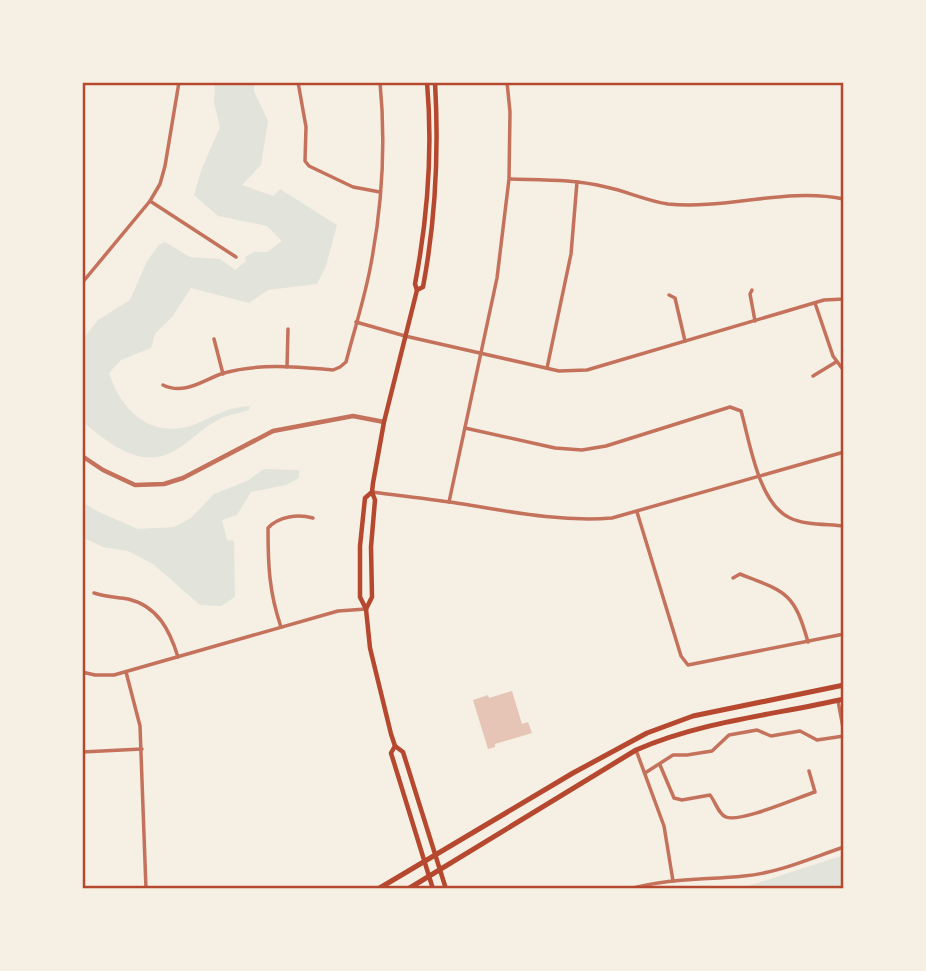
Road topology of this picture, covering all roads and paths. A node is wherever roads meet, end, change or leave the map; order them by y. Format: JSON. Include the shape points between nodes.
{"nodes":[{"id":1,"x":179,"y":82,"type":"edge"},
{"id":2,"x":298,"y":82,"type":"edge"},
{"id":3,"x":380,"y":82,"type":"edge"},
{"id":4,"x":427,"y":82,"type":"edge"},
{"id":5,"x":435,"y":82,"type":"edge"},
{"id":6,"x":507,"y":82,"type":"edge"},
{"id":7,"x":509,"y":179,"type":"junction"},
{"id":8,"x":577,"y":182,"type":"junction"},
{"id":9,"x":380,"y":192,"type":"junction"},
{"id":10,"x":844,"y":199,"type":"edge"},
{"id":11,"x":150,"y":201,"type":"junction"},
{"id":12,"x":236,"y":257,"type":"dead end"},
{"id":13,"x":82,"y":283,"type":"edge"},
{"id":14,"x":417,"y":290,"type":"junction"},
{"id":15,"x":752,"y":290,"type":"dead end"},
{"id":16,"x":669,"y":295,"type":"dead end"},
{"id":17,"x":844,"y":299,"type":"edge"},
{"id":18,"x":815,"y":303,"type":"junction"},
{"id":19,"x":755,"y":321,"type":"junction"},
{"id":20,"x":356,"y":322,"type":"junction"},
{"id":21,"x":288,"y":329,"type":"dead end"},
{"id":22,"x":405,"y":336,"type":"junction"},
{"id":23,"x":214,"y":339,"type":"dead end"},
{"id":24,"x":685,"y":341,"type":"junction"},
{"id":25,"x":480,"y":352,"type":"junction"},
{"id":26,"x":836,"y":362,"type":"junction"},
{"id":27,"x":287,"y":367,"type":"junction"},
{"id":28,"x":547,"y":368,"type":"junction"},
{"id":29,"x":844,"y":371,"type":"edge"},
{"id":30,"x":223,"y":374,"type":"junction"},
{"id":31,"x":813,"y":376,"type":"dead end"},
{"id":32,"x":163,"y":385,"type":"dead end"},
{"id":33,"x":384,"y":422,"type":"junction"},
{"id":34,"x":298,"y":426,"type":"junction"},
{"id":35,"x":465,"y":428,"type":"junction"},
{"id":36,"x":300,"y":434,"type":"dead end"},
{"id":37,"x":844,"y":452,"type":"edge"},
{"id":38,"x":82,"y":457,"type":"edge"},
{"id":39,"x":760,"y":476,"type":"junction"},
{"id":40,"x":372,"y":492,"type":"junction"},
{"id":41,"x":449,"y":502,"type":"junction"},
{"id":42,"x":637,"y":512,"type":"junction"},
{"id":43,"x":313,"y":518,"type":"dead end"},
{"id":44,"x":844,"y":526,"type":"edge"},
{"id":45,"x":733,"y":578,"type":"dead end"},
{"id":46,"x":94,"y":593,"type":"dead end"},
{"id":47,"x":366,"y":609,"type":"junction"},
{"id":48,"x":281,"y":627,"type":"junction"},
{"id":49,"x":844,"y":634,"type":"edge"},
{"id":50,"x":808,"y":642,"type":"junction"},
{"id":51,"x":178,"y":657,"type":"junction"},
{"id":52,"x":82,"y":672,"type":"edge"},
{"id":53,"x":126,"y":672,"type":"junction"},
{"id":54,"x":840,"y":685,"type":"edge"},
{"id":55,"x":841,"y":699,"type":"edge"},
{"id":56,"x":844,"y":734,"type":"edge"},
{"id":57,"x":395,"y":746,"type":"junction"},
{"id":58,"x":142,"y":749,"type":"junction"},
{"id":59,"x":636,"y":750,"type":"junction"},
{"id":60,"x":82,"y":752,"type":"edge"},
{"id":61,"x":660,"y":765,"type":"junction"},
{"id":62,"x":809,"y":771,"type":"dead end"},
{"id":63,"x":645,"y":773,"type":"junction"},
{"id":64,"x":844,"y":847,"type":"edge"},
{"id":65,"x":436,"y":856,"type":"junction"},
{"id":66,"x":425,"y":862,"type":"junction"},
{"id":67,"x":440,"y":869,"type":"junction"},
{"id":68,"x":429,"y":876,"type":"junction"},
{"id":69,"x":673,"y":881,"type":"junction"},
{"id":70,"x":146,"y":889,"type":"edge"},
{"id":71,"x":378,"y":889,"type":"edge"},
{"id":72,"x":408,"y":889,"type":"edge"},
{"id":73,"x":433,"y":889,"type":"edge"},
{"id":74,"x":446,"y":889,"type":"edge"},
{"id":75,"x":630,"y":889,"type":"edge"}],
"edges":[{"from":1,"to":11,"type":"street","via":[[165,166]]},
{"from":2,"to":9,"type":"street","via":[[306,127],[304,161],[353,187]]},
{"from":3,"to":9,"type":"street"},
{"from":4,"to":14,"type":"main road","via":[[429,180]]},
{"from":5,"to":14,"type":"main road","via":[[434,217],[422,287]]},
{"from":6,"to":7,"type":"street"},
{"from":7,"to":8,"type":"street"},
{"from":7,"to":25,"type":"street","via":[[497,278]]},
{"from":8,"to":10,"type":"street","via":[[666,204],[813,195]]},
{"from":8,"to":28,"type":"street","via":[[572,254]]},
{"from":9,"to":20,"type":"street","via":[[371,265]]},
{"from":11,"to":12,"type":"street"},
{"from":11,"to":13,"type":"street"},
{"from":14,"to":22,"type":"main road"},
{"from":15,"to":19,"type":"street"},
{"from":16,"to":24,"type":"street","via":[[675,298]]},
{"from":17,"to":18,"type":"street"},
{"from":18,"to":19,"type":"street"},
{"from":18,"to":26,"type":"street"},
{"from":19,"to":24,"type":"street"},
{"from":20,"to":22,"type":"street"},
{"from":20,"to":27,"type":"street","via":[[346,362],[340,368]]},
{"from":21,"to":27,"type":"street"},
{"from":22,"to":25,"type":"street"},
{"from":22,"to":33,"type":"main road"},
{"from":23,"to":30,"type":"street"},
{"from":24,"to":28,"type":"street","via":[[587,370]]},
{"from":25,"to":28,"type":"street"},
{"from":25,"to":35,"type":"street"},
{"from":26,"to":29,"type":"street"},
{"from":26,"to":31,"type":"street"},
{"from":27,"to":30,"type":"street"},
{"from":30,"to":32,"type":"street","via":[[183,390]]},
{"from":33,"to":34,"type":"street","via":[[353,416]]},
{"from":33,"to":40,"type":"main road"},
{"from":34,"to":36,"type":"street"},
{"from":34,"to":38,"type":"street","via":[[273,431],[164,484],[135,485]]},
{"from":35,"to":39,"type":"street","via":[[582,450],[730,407],[741,411]]},
{"from":35,"to":41,"type":"street"},
{"from":37,"to":39,"type":"street"},
{"from":39,"to":42,"type":"street"},
{"from":39,"to":44,"type":"street","via":[[770,502],[791,519]]},
{"from":40,"to":41,"type":"street"},
{"from":40,"to":47,"type":"main road","via":[[372,597]]},
{"from":40,"to":47,"type":"main road","via":[[365,498],[360,546],[360,597]]},
{"from":41,"to":42,"type":"street","via":[[551,518],[595,520]]},
{"from":42,"to":50,"type":"street","via":[[681,656],[688,665]]},
{"from":43,"to":48,"type":"street","via":[[302,515],[275,520],[268,528],[271,598]]},
{"from":45,"to":50,"type":"street","via":[[740,574],[787,595],[800,612]]},
{"from":46,"to":51,"type":"street","via":[[130,599],[156,614],[171,635]]},
{"from":47,"to":48,"type":"street","via":[[338,611]]},
{"from":47,"to":57,"type":"main road","via":[[370,648]]},
{"from":48,"to":51,"type":"street"},
{"from":49,"to":50,"type":"street"},
{"from":51,"to":53,"type":"street"},
{"from":52,"to":53,"type":"street"},
{"from":53,"to":58,"type":"street","via":[[138,711]]},
{"from":54,"to":55,"type":"main road"},
{"from":54,"to":65,"type":"main road","via":[[693,716],[647,733]]},
{"from":55,"to":56,"type":"street"},
{"from":55,"to":59,"type":"main road","via":[[702,727]]},
{"from":56,"to":61,"type":"street","via":[[817,740],[800,731],[771,736],[757,730],[729,735],[712,751],[673,755]]},
{"from":57,"to":65,"type":"main road","via":[[403,752]]},
{"from":57,"to":66,"type":"main road","via":[[391,753]]},
{"from":58,"to":60,"type":"street"},
{"from":58,"to":70,"type":"street"},
{"from":59,"to":63,"type":"street"},
{"from":59,"to":67,"type":"main road"},
{"from":61,"to":62,"type":"street","via":[[674,798],[710,795],[730,818],[776,808],[815,792]]},
{"from":61,"to":63,"type":"street"},
{"from":63,"to":69,"type":"street","via":[[664,825]]},
{"from":64,"to":69,"type":"street","via":[[772,871]]},
{"from":65,"to":66,"type":"main road"},
{"from":65,"to":67,"type":"main road"},
{"from":66,"to":68,"type":"main road"},
{"from":66,"to":71,"type":"main road"},
{"from":67,"to":68,"type":"main road"},
{"from":67,"to":74,"type":"main road"},
{"from":68,"to":72,"type":"main road"},
{"from":68,"to":73,"type":"main road"},
{"from":69,"to":75,"type":"street"}]}
